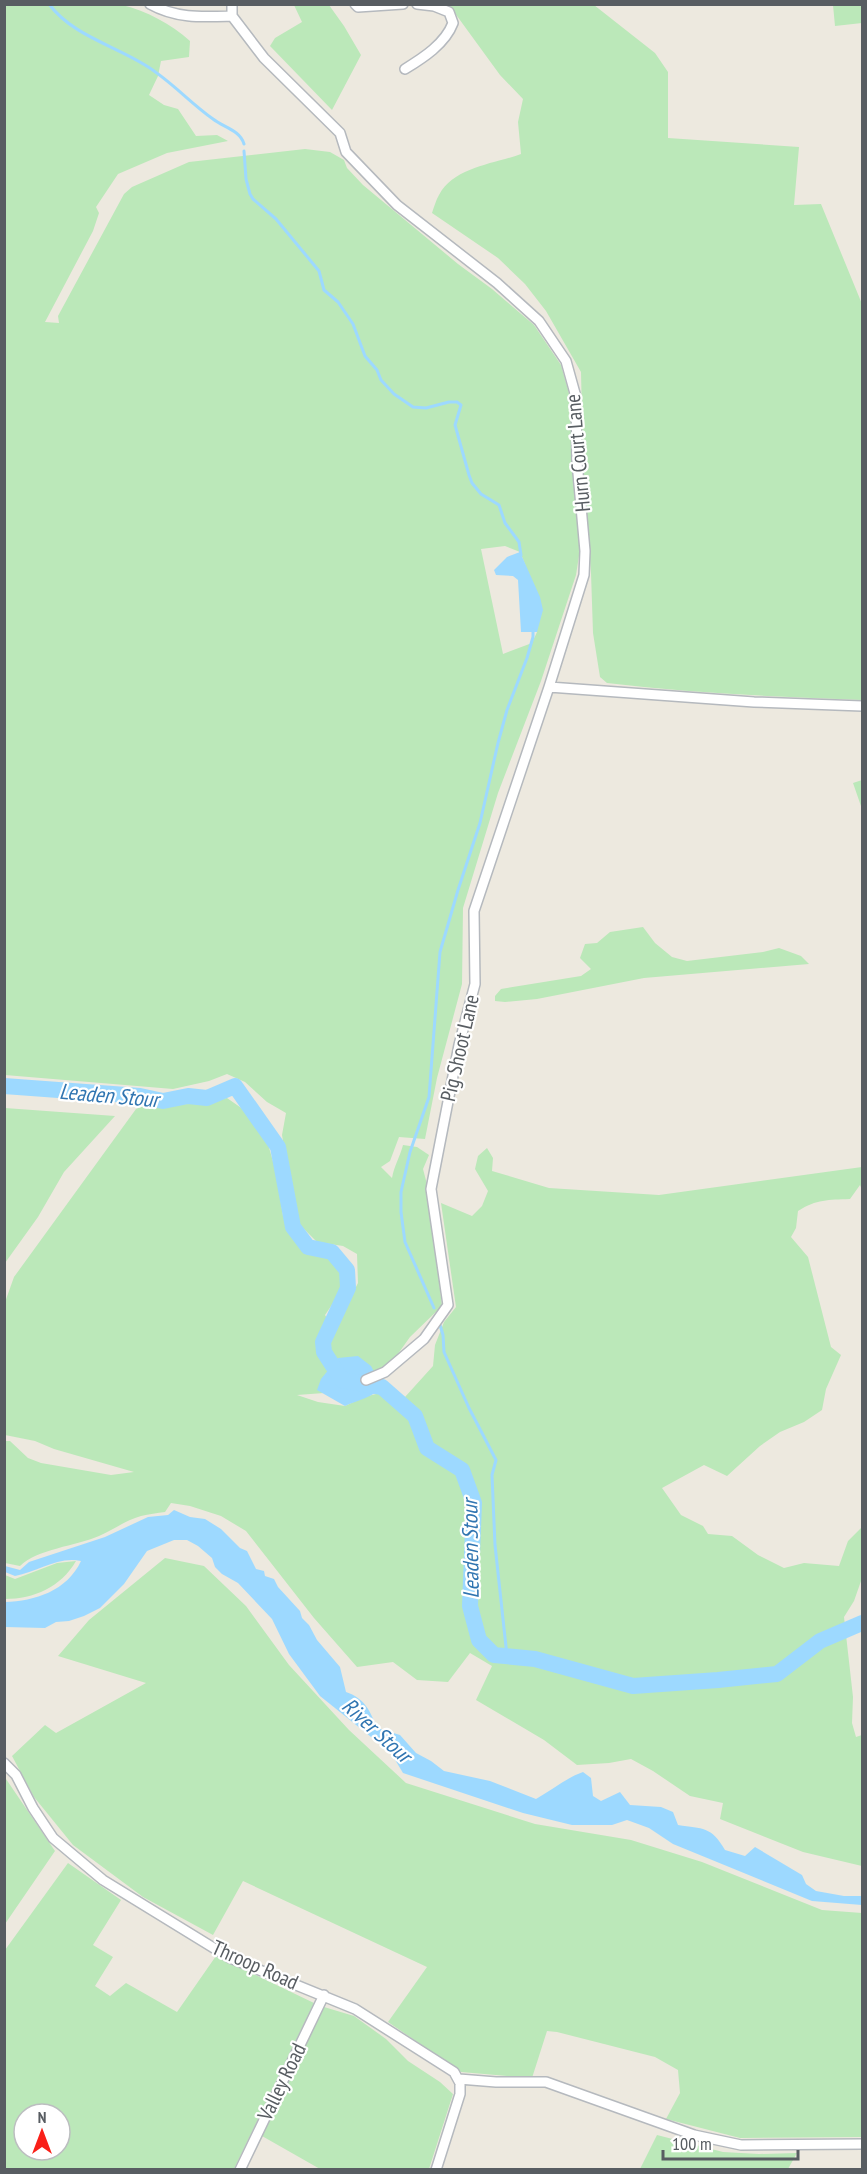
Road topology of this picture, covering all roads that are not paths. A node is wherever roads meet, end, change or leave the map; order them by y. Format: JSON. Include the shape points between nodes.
{"nodes":[{"id":1,"x":150,"y":4,"type":"edge"},
{"id":2,"x":232,"y":4,"type":"edge"},
{"id":3,"x":355,"y":4,"type":"edge"},
{"id":4,"x":403,"y":4,"type":"edge"},
{"id":5,"x":417,"y":4,"type":"edge"},
{"id":6,"x":232,"y":16,"type":"junction"},
{"id":7,"x":405,"y":69,"type":"dead end"},
{"id":8,"x":549,"y":687,"type":"junction"},
{"id":9,"x":862,"y":706,"type":"edge"},
{"id":10,"x":366,"y":1380,"type":"dead end"},
{"id":11,"x":4,"y":1763,"type":"edge"},
{"id":12,"x":324,"y":1995,"type":"junction"},
{"id":13,"x":459,"y":2079,"type":"junction"},
{"id":14,"x":862,"y":2144,"type":"edge"},
{"id":15,"x":240,"y":2169,"type":"edge"},
{"id":16,"x":436,"y":2169,"type":"edge"}],
"edges":[{"from":1,"to":6,"type":"street","via":[[190,17]]},
{"from":2,"to":6,"type":"street"},
{"from":3,"to":4,"type":"street"},
{"from":5,"to":7,"type":"street","via":[[449,12],[453,23],[439,44]]},
{"from":6,"to":8,"type":"street","name":"Hurn Court Lane","via":[[264,58],[340,133],[343,147],[357,165],[397,206],[539,321],[566,362],[576,397],[584,575]]},
{"from":8,"to":9,"type":"street"},
{"from":8,"to":10,"type":"street","name":"Pig Shoot Lane","via":[[474,911],[475,984],[431,1189],[448,1305],[424,1340],[385,1372]]},
{"from":11,"to":12,"type":"street","name":"Throop Road","via":[[16,1775],[53,1838],[103,1880],[230,1958]]},
{"from":12,"to":13,"type":"street","name":"Throop Road","via":[[355,2009],[447,2066]]},
{"from":12,"to":15,"type":"street","name":"Valley Road"},
{"from":13,"to":14,"type":"street","via":[[546,2082],[694,2135],[741,2145]]},
{"from":13,"to":16,"type":"street","via":[[456,2108]]}]}
